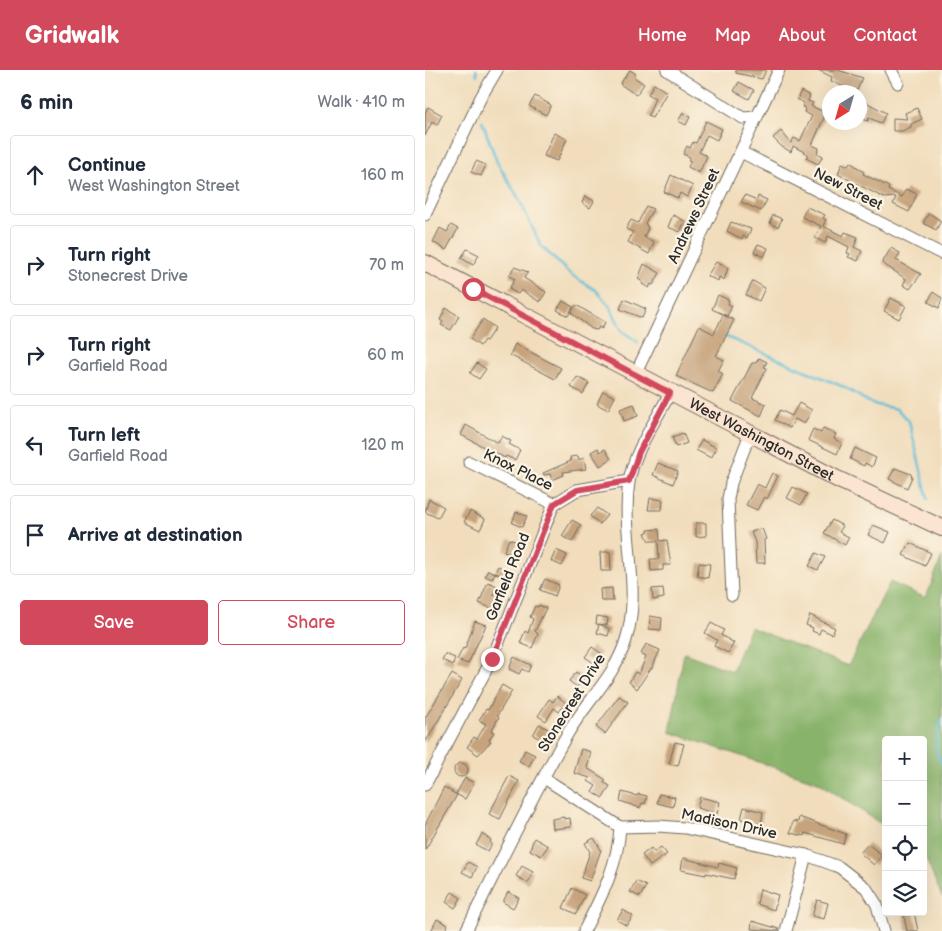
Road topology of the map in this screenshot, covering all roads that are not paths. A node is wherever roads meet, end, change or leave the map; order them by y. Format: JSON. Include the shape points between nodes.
{"nodes":[{"id":1,"x":497,"y":70,"type":"edge"},
{"id":2,"x":667,"y":70,"type":"edge"},
{"id":3,"x":779,"y":70,"type":"edge"},
{"id":4,"x":891,"y":70,"type":"edge"},
{"id":5,"x":898,"y":82,"type":"dead end"},
{"id":6,"x":757,"y":117,"type":"junction"},
{"id":7,"x":741,"y":152,"type":"junction"},
{"id":8,"x":425,"y":215,"type":"edge"},
{"id":9,"x":941,"y":252,"type":"edge"},
{"id":10,"x":425,"y":263,"type":"edge"},
{"id":11,"x":635,"y":375,"type":"junction"},
{"id":12,"x":670,"y":393,"type":"junction"},
{"id":13,"x":750,"y":434,"type":"junction"},
{"id":14,"x":469,"y":462,"type":"dead end"},
{"id":15,"x":629,"y":481,"type":"junction"},
{"id":16,"x":554,"y":504,"type":"junction"},
{"id":17,"x":942,"y":528,"type":"edge"},
{"id":18,"x":732,"y":595,"type":"dead end"},
{"id":19,"x":544,"y":778,"type":"junction"},
{"id":20,"x":425,"y":785,"type":"edge"},
{"id":21,"x":620,"y":827,"type":"junction"},
{"id":22,"x":806,"y":855,"type":"junction"},
{"id":23,"x":466,"y":931,"type":"edge"},
{"id":24,"x":584,"y":931,"type":"edge"},
{"id":25,"x":786,"y":931,"type":"edge"},
{"id":26,"x":884,"y":931,"type":"edge"}],
"edges":[{"from":1,"to":8,"type":"street"},
{"from":2,"to":6,"type":"street","via":[[743,118]]},
{"from":3,"to":6,"type":"street","name":"Andrews Street"},
{"from":4,"to":5,"type":"street"},
{"from":6,"to":7,"type":"street","name":"Andrews Street"},
{"from":7,"to":9,"type":"street","name":"New Street"},
{"from":7,"to":11,"type":"street","name":"Andrews Street"},
{"from":10,"to":11,"type":"main road","name":"West Washington Street"},
{"from":11,"to":12,"type":"main road","name":"West Washington Street"},
{"from":12,"to":13,"type":"main road","name":"West Washington Street"},
{"from":12,"to":15,"type":"street","name":"Stonecrest Drive","via":[[639,452]]},
{"from":13,"to":17,"type":"main road","name":"West Washington Street"},
{"from":13,"to":18,"type":"street","via":[[728,499]]},
{"from":14,"to":16,"type":"street","name":"Knox Place"},
{"from":15,"to":16,"type":"street","via":[[577,490]]},
{"from":15,"to":19,"type":"street","name":"Stonecrest Drive","via":[[627,530],[631,614],[627,638],[611,672],[569,732]]},
{"from":16,"to":20,"type":"street","name":"Garfield Road","via":[[492,659]]},
{"from":19,"to":21,"type":"street"},
{"from":19,"to":23,"type":"street","name":"Stonecrest Drive"},
{"from":21,"to":22,"type":"street","name":"Madison Drive","via":[[685,828]]},
{"from":21,"to":24,"type":"street","via":[[611,876]]},
{"from":22,"to":25,"type":"street"},
{"from":22,"to":26,"type":"street","name":"Madison Drive","via":[[839,867],[866,888],[877,905]]}]}
